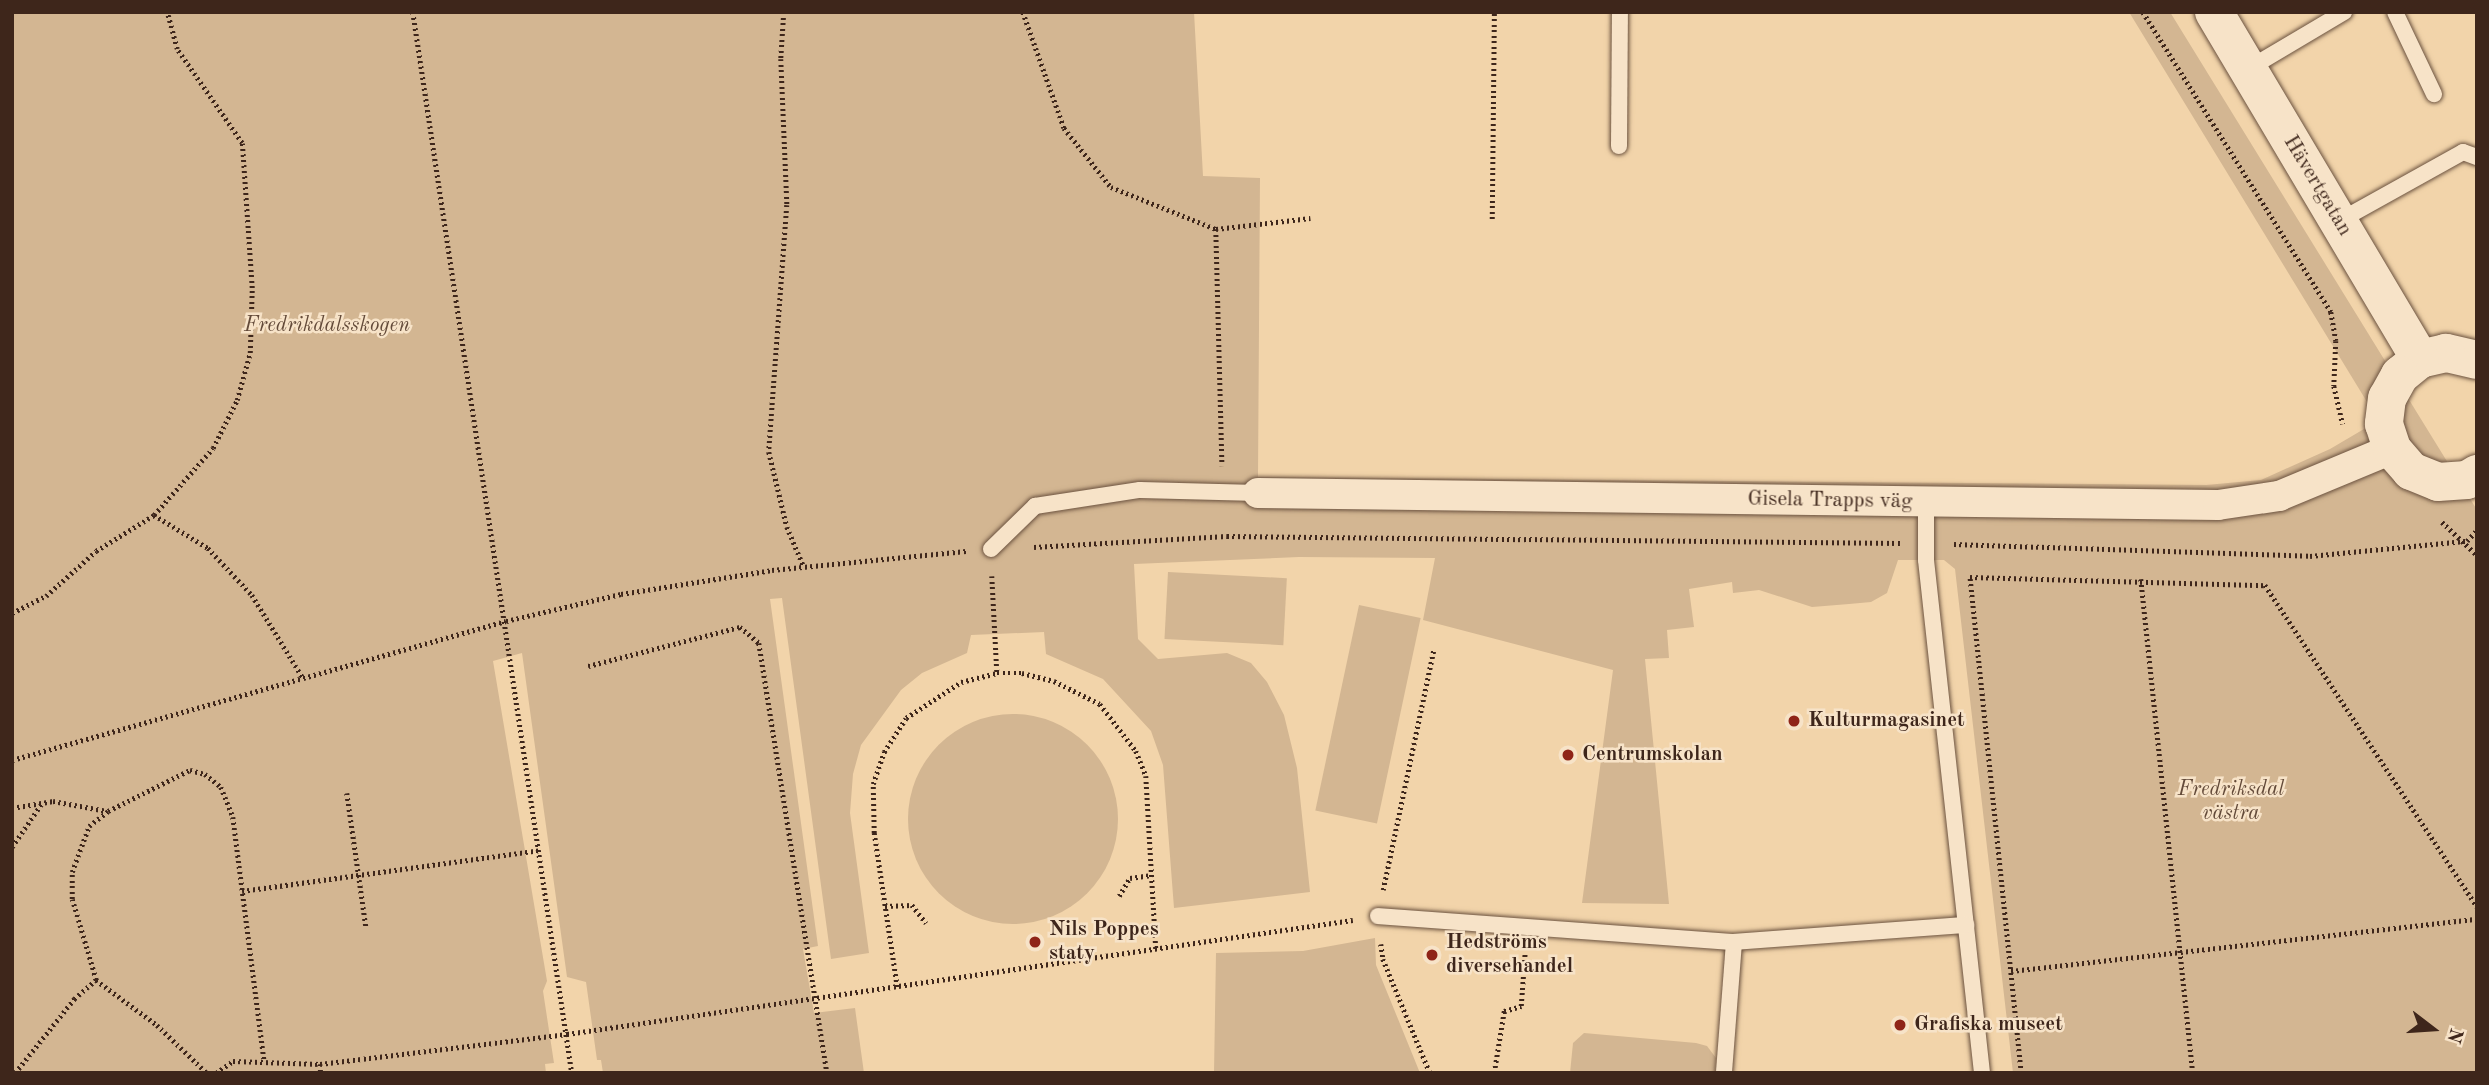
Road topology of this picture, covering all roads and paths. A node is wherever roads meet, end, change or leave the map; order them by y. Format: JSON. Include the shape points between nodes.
{"nodes":[{"id":1,"x":167,"y":12,"type":"edge"},
{"id":2,"x":413,"y":12,"type":"edge"},
{"id":3,"x":784,"y":12,"type":"edge"},
{"id":4,"x":1023,"y":12,"type":"edge"},
{"id":5,"x":1494,"y":12,"type":"edge"},
{"id":6,"x":1620,"y":12,"type":"edge"},
{"id":7,"x":2143,"y":12,"type":"edge"},
{"id":8,"x":2214,"y":12,"type":"edge"},
{"id":9,"x":2344,"y":12,"type":"edge"},
{"id":10,"x":2395,"y":12,"type":"edge"},
{"id":11,"x":2248,"y":69,"type":"junction"},
{"id":12,"x":2434,"y":94,"type":"dead end"},
{"id":13,"x":1619,"y":146,"type":"dead end"},
{"id":14,"x":2477,"y":157,"type":"edge"},
{"id":15,"x":1310,"y":218,"type":"dead end"},
{"id":16,"x":1492,"y":219,"type":"dead end"},
{"id":17,"x":2339,"y":221,"type":"junction"},
{"id":18,"x":1216,"y":229,"type":"junction"},
{"id":19,"x":2420,"y":359,"type":"junction"},
{"id":20,"x":2477,"y":360,"type":"edge"},
{"id":21,"x":2378,"y":454,"type":"junction"},
{"id":22,"x":2477,"y":474,"type":"edge"},
{"id":23,"x":1223,"y":492,"type":"junction"},
{"id":24,"x":1258,"y":493,"type":"joint"},
{"id":25,"x":1926,"y":502,"type":"junction"},
{"id":26,"x":154,"y":515,"type":"junction"},
{"id":27,"x":2434,"y":515,"type":"dead end"},
{"id":28,"x":2477,"y":530,"type":"edge"},
{"id":29,"x":1227,"y":536,"type":"junction"},
{"id":30,"x":2467,"y":541,"type":"junction"},
{"id":31,"x":1926,"y":544,"type":"junction"},
{"id":32,"x":991,"y":549,"type":"junction"},
{"id":33,"x":2477,"y":555,"type":"edge"},
{"id":34,"x":804,"y":566,"type":"junction"},
{"id":35,"x":2141,"y":579,"type":"junction"},
{"id":36,"x":12,"y":613,"type":"edge"},
{"id":37,"x":506,"y":621,"type":"junction"},
{"id":38,"x":1434,"y":648,"type":"dead end"},
{"id":39,"x":588,"y":666,"type":"dead end"},
{"id":40,"x":997,"y":673,"type":"junction"},
{"id":41,"x":303,"y":678,"type":"junction"},
{"id":42,"x":12,"y":760,"type":"edge"},
{"id":43,"x":347,"y":793,"type":"dead end"},
{"id":44,"x":43,"y":802,"type":"junction"},
{"id":45,"x":12,"y":808,"type":"edge"},
{"id":46,"x":108,"y":811,"type":"junction"},
{"id":47,"x":12,"y":847,"type":"edge"},
{"id":48,"x":540,"y":850,"type":"junction"},
{"id":49,"x":1152,"y":875,"type":"junction"},
{"id":50,"x":358,"y":876,"type":"junction"},
{"id":51,"x":242,"y":891,"type":"junction"},
{"id":52,"x":1119,"y":896,"type":"dead end"},
{"id":53,"x":885,"y":906,"type":"junction"},
{"id":54,"x":2477,"y":906,"type":"edge"},
{"id":55,"x":1378,"y":916,"type":"junction"},
{"id":56,"x":2477,"y":919,"type":"edge"},
{"id":57,"x":926,"y":923,"type":"dead end"},
{"id":58,"x":1966,"y":925,"type":"junction"},
{"id":59,"x":366,"y":927,"type":"dead end"},
{"id":60,"x":1527,"y":927,"type":"junction"},
{"id":61,"x":1734,"y":942,"type":"junction"},
{"id":62,"x":1156,"y":950,"type":"junction"},
{"id":63,"x":2181,"y":950,"type":"junction"},
{"id":64,"x":2011,"y":971,"type":"junction"},
{"id":65,"x":96,"y":980,"type":"junction"},
{"id":66,"x":897,"y":987,"type":"junction"},
{"id":67,"x":817,"y":998,"type":"junction"},
{"id":68,"x":567,"y":1034,"type":"junction"},
{"id":69,"x":264,"y":1059,"type":"junction"},
{"id":70,"x":320,"y":1064,"type":"junction"},
{"id":71,"x":15,"y":1073,"type":"edge"},
{"id":72,"x":207,"y":1073,"type":"edge"},
{"id":73,"x":216,"y":1073,"type":"edge"},
{"id":74,"x":321,"y":1073,"type":"edge"},
{"id":75,"x":572,"y":1073,"type":"edge"},
{"id":76,"x":827,"y":1073,"type":"edge"},
{"id":77,"x":1430,"y":1073,"type":"edge"},
{"id":78,"x":1494,"y":1073,"type":"edge"},
{"id":79,"x":1724,"y":1073,"type":"edge"},
{"id":80,"x":1982,"y":1073,"type":"edge"},
{"id":81,"x":2021,"y":1073,"type":"edge"},
{"id":82,"x":2193,"y":1073,"type":"edge"}],
"edges":[{"from":1,"to":26,"type":"path","via":[[177,49],[242,143],[252,288],[250,353],[237,400],[213,448]]},
{"from":2,"to":37,"type":"path"},
{"from":3,"to":34,"type":"path","via":[[781,59],[787,205],[769,452],[787,527]]},
{"from":4,"to":18,"type":"path","via":[[1065,128],[1111,187]]},
{"from":5,"to":16,"type":"path"},
{"from":6,"to":13,"type":"lane"},
{"from":7,"to":21,"type":"path","via":[[2331,312],[2337,413]]},
{"from":8,"to":11,"type":"street","name":"Hävertgatan"},
{"from":9,"to":11,"type":"lane"},
{"from":10,"to":12,"type":"lane"},
{"from":11,"to":17,"type":"street","name":"Hävertgatan"},
{"from":14,"to":17,"type":"lane","via":[[2463,152]]},
{"from":15,"to":18,"type":"path"},
{"from":17,"to":19,"type":"street","name":"Hävertgatan"},
{"from":18,"to":23,"type":"path"},
{"from":19,"to":20,"type":"street","via":[[2446,353]]},
{"from":19,"to":21,"type":"street","via":[[2400,375],[2387,398]]},
{"from":21,"to":22,"type":"street","via":[[2438,482],[2467,480]]},
{"from":21,"to":25,"type":"street","name":"Gisela Trapps väg","via":[[2303,487],[2249,503]]},
{"from":23,"to":24,"type":"lane"},
{"from":23,"to":29,"type":"path"},
{"from":23,"to":32,"type":"lane","via":[[1140,490],[1035,506]]},
{"from":24,"to":25,"type":"street","name":"Gisela Trapps väg"},
{"from":25,"to":31,"type":"lane"},
{"from":26,"to":36,"type":"path","via":[[96,551],[46,596]]},
{"from":26,"to":41,"type":"path","via":[[208,548],[252,595]]},
{"from":27,"to":30,"type":"path"},
{"from":28,"to":30,"type":"path"},
{"from":29,"to":31,"type":"path"},
{"from":29,"to":32,"type":"path"},
{"from":30,"to":31,"type":"path","via":[[2310,556]]},
{"from":30,"to":33,"type":"path"},
{"from":31,"to":58,"type":"lane"},
{"from":32,"to":34,"type":"path"},
{"from":32,"to":40,"type":"path"},
{"from":34,"to":37,"type":"path","via":[[679,583]]},
{"from":35,"to":54,"type":"path","via":[[2264,585]]},
{"from":35,"to":63,"type":"path"},
{"from":35,"to":64,"type":"path","via":[[1970,578]]},
{"from":37,"to":41,"type":"path"},
{"from":37,"to":48,"type":"path"},
{"from":38,"to":55,"type":"path"},
{"from":39,"to":67,"type":"path","via":[[740,627],[760,643]]},
{"from":40,"to":49,"type":"path","via":[[1023,673],[1055,681],[1100,704],[1121,726],[1146,776]]},
{"from":40,"to":53,"type":"path","via":[[961,682],[933,698],[906,718],[884,752],[873,784],[874,833]]},
{"from":41,"to":42,"type":"path"},
{"from":43,"to":50,"type":"path"},
{"from":44,"to":45,"type":"path"},
{"from":44,"to":46,"type":"path"},
{"from":44,"to":47,"type":"path"},
{"from":46,"to":51,"type":"path","via":[[191,770],[205,774],[221,787],[233,817]]},
{"from":46,"to":65,"type":"path","via":[[89,826],[72,872],[72,899]]},
{"from":48,"to":50,"type":"path"},
{"from":48,"to":68,"type":"path"},
{"from":49,"to":52,"type":"path","via":[[1130,878]]},
{"from":49,"to":62,"type":"path"},
{"from":50,"to":51,"type":"path"},
{"from":50,"to":59,"type":"path"},
{"from":51,"to":69,"type":"path"},
{"from":53,"to":57,"type":"path","via":[[912,905]]},
{"from":53,"to":66,"type":"path"},
{"from":55,"to":60,"type":"lane"},
{"from":55,"to":62,"type":"path"},
{"from":55,"to":77,"type":"path","via":[[1383,959]]},
{"from":56,"to":63,"type":"path"},
{"from":58,"to":61,"type":"lane"},
{"from":58,"to":80,"type":"lane"},
{"from":60,"to":61,"type":"lane"},
{"from":60,"to":78,"type":"path","via":[[1521,1006],[1504,1011]]},
{"from":61,"to":79,"type":"lane"},
{"from":62,"to":66,"type":"path"},
{"from":63,"to":64,"type":"path"},
{"from":63,"to":82,"type":"path"},
{"from":64,"to":81,"type":"path"},
{"from":65,"to":71,"type":"path"},
{"from":65,"to":72,"type":"path","via":[[157,1026]]},
{"from":66,"to":67,"type":"path"},
{"from":67,"to":68,"type":"path"},
{"from":67,"to":76,"type":"path"},
{"from":68,"to":70,"type":"path"},
{"from":68,"to":75,"type":"path"},
{"from":69,"to":70,"type":"path"},
{"from":69,"to":73,"type":"path","via":[[233,1062]]},
{"from":70,"to":74,"type":"path"}]}
